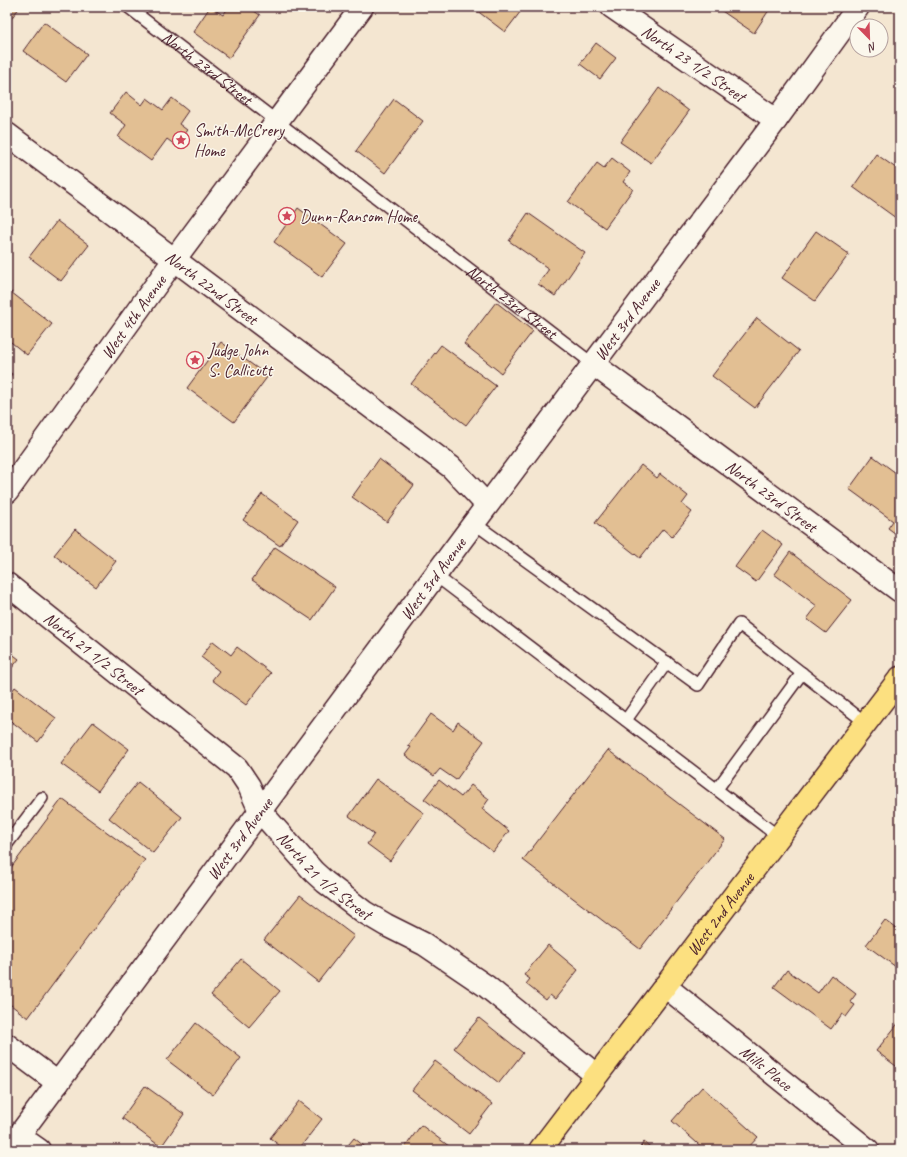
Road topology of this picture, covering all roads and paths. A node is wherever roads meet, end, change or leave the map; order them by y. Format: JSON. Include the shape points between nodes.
{"nodes":[{"id":1,"x":128,"y":7,"type":"edge"},
{"id":2,"x":362,"y":7,"type":"edge"},
{"id":3,"x":612,"y":7,"type":"edge"},
{"id":4,"x":858,"y":7,"type":"edge"},
{"id":5,"x":776,"y":120,"type":"junction"},
{"id":6,"x":277,"y":121,"type":"junction"},
{"id":7,"x":7,"y":134,"type":"edge"},
{"id":8,"x":174,"y":260,"type":"junction"},
{"id":9,"x":593,"y":364,"type":"junction"},
{"id":10,"x":7,"y":492,"type":"edge"},
{"id":11,"x":487,"y":505,"type":"junction"},
{"id":12,"x":474,"y":523,"type":"junction"},
{"id":13,"x":435,"y":574,"type":"junction"},
{"id":14,"x":7,"y":584,"type":"edge"},
{"id":15,"x":900,"y":591,"type":"edge"},
{"id":16,"x":667,"y":662,"type":"junction"},
{"id":17,"x":802,"y":673,"type":"junction"},
{"id":18,"x":900,"y":678,"type":"edge"},
{"id":19,"x":626,"y":720,"type":"junction"},
{"id":20,"x":866,"y":723,"type":"junction"},
{"id":21,"x":717,"y":789,"type":"junction"},
{"id":22,"x":42,"y":798,"type":"dead end"},
{"id":23,"x":260,"y":811,"type":"junction"},
{"id":24,"x":779,"y":837,"type":"junction"},
{"id":25,"x":7,"y":844,"type":"edge"},
{"id":26,"x":665,"y":986,"type":"junction"},
{"id":27,"x":7,"y":1045,"type":"edge"},
{"id":28,"x":596,"y":1075,"type":"junction"},
{"id":29,"x":58,"y":1083,"type":"junction"},
{"id":30,"x":14,"y":1143,"type":"edge"},
{"id":31,"x":38,"y":1150,"type":"edge"},
{"id":32,"x":540,"y":1150,"type":"edge"},
{"id":33,"x":868,"y":1150,"type":"edge"}],
"edges":[{"from":1,"to":6,"type":"lane","name":"North 23rd Street"},
{"from":2,"to":6,"type":"street","name":"West 4th Avenue"},
{"from":3,"to":5,"type":"street","name":"North 23 1/2 Street"},
{"from":4,"to":5,"type":"street","name":"West 3rd Avenue"},
{"from":5,"to":9,"type":"street","name":"West 3rd Avenue"},
{"from":6,"to":8,"type":"street","name":"West 4th Avenue"},
{"from":6,"to":9,"type":"lane","name":"North 23rd Street"},
{"from":7,"to":8,"type":"street","name":"North 22nd Street"},
{"from":8,"to":10,"type":"street","name":"West 4th Avenue"},
{"from":8,"to":11,"type":"street","name":"North 22nd Street","via":[[451,467]]},
{"from":9,"to":11,"type":"street","name":"West 3rd Avenue"},
{"from":9,"to":15,"type":"street","name":"North 23rd Street"},
{"from":11,"to":12,"type":"street","name":"West 3rd Avenue"},
{"from":12,"to":13,"type":"street","name":"West 3rd Avenue"},
{"from":12,"to":16,"type":"lane"},
{"from":13,"to":19,"type":"lane"},
{"from":13,"to":23,"type":"street","name":"West 3rd Avenue"},
{"from":14,"to":23,"type":"street","name":"North 21 1/2 Street","via":[[237,768],[249,786]]},
{"from":16,"to":17,"type":"lane","via":[[698,685],[739,624]]},
{"from":16,"to":19,"type":"lane"},
{"from":17,"to":20,"type":"lane"},
{"from":17,"to":21,"type":"lane"},
{"from":18,"to":20,"type":"main road","name":"West 2nd Avenue"},
{"from":19,"to":21,"type":"lane"},
{"from":20,"to":24,"type":"main road","name":"West 2nd Avenue"},
{"from":21,"to":24,"type":"lane"},
{"from":22,"to":25,"type":"lane"},
{"from":23,"to":28,"type":"street","name":"North 21 1/2 Street","via":[[325,882],[364,912],[424,944],[480,982]]},
{"from":23,"to":29,"type":"street","name":"West 3rd Avenue"},
{"from":24,"to":26,"type":"main road","name":"West 2nd Avenue"},
{"from":26,"to":28,"type":"main road","name":"West 2nd Avenue"},
{"from":26,"to":33,"type":"street","name":"Mills Place"},
{"from":27,"to":29,"type":"street"},
{"from":28,"to":32,"type":"main road","name":"West 2nd Avenue"},
{"from":29,"to":30,"type":"street","name":"West 3rd Avenue"},
{"from":30,"to":31,"type":"street"}]}
